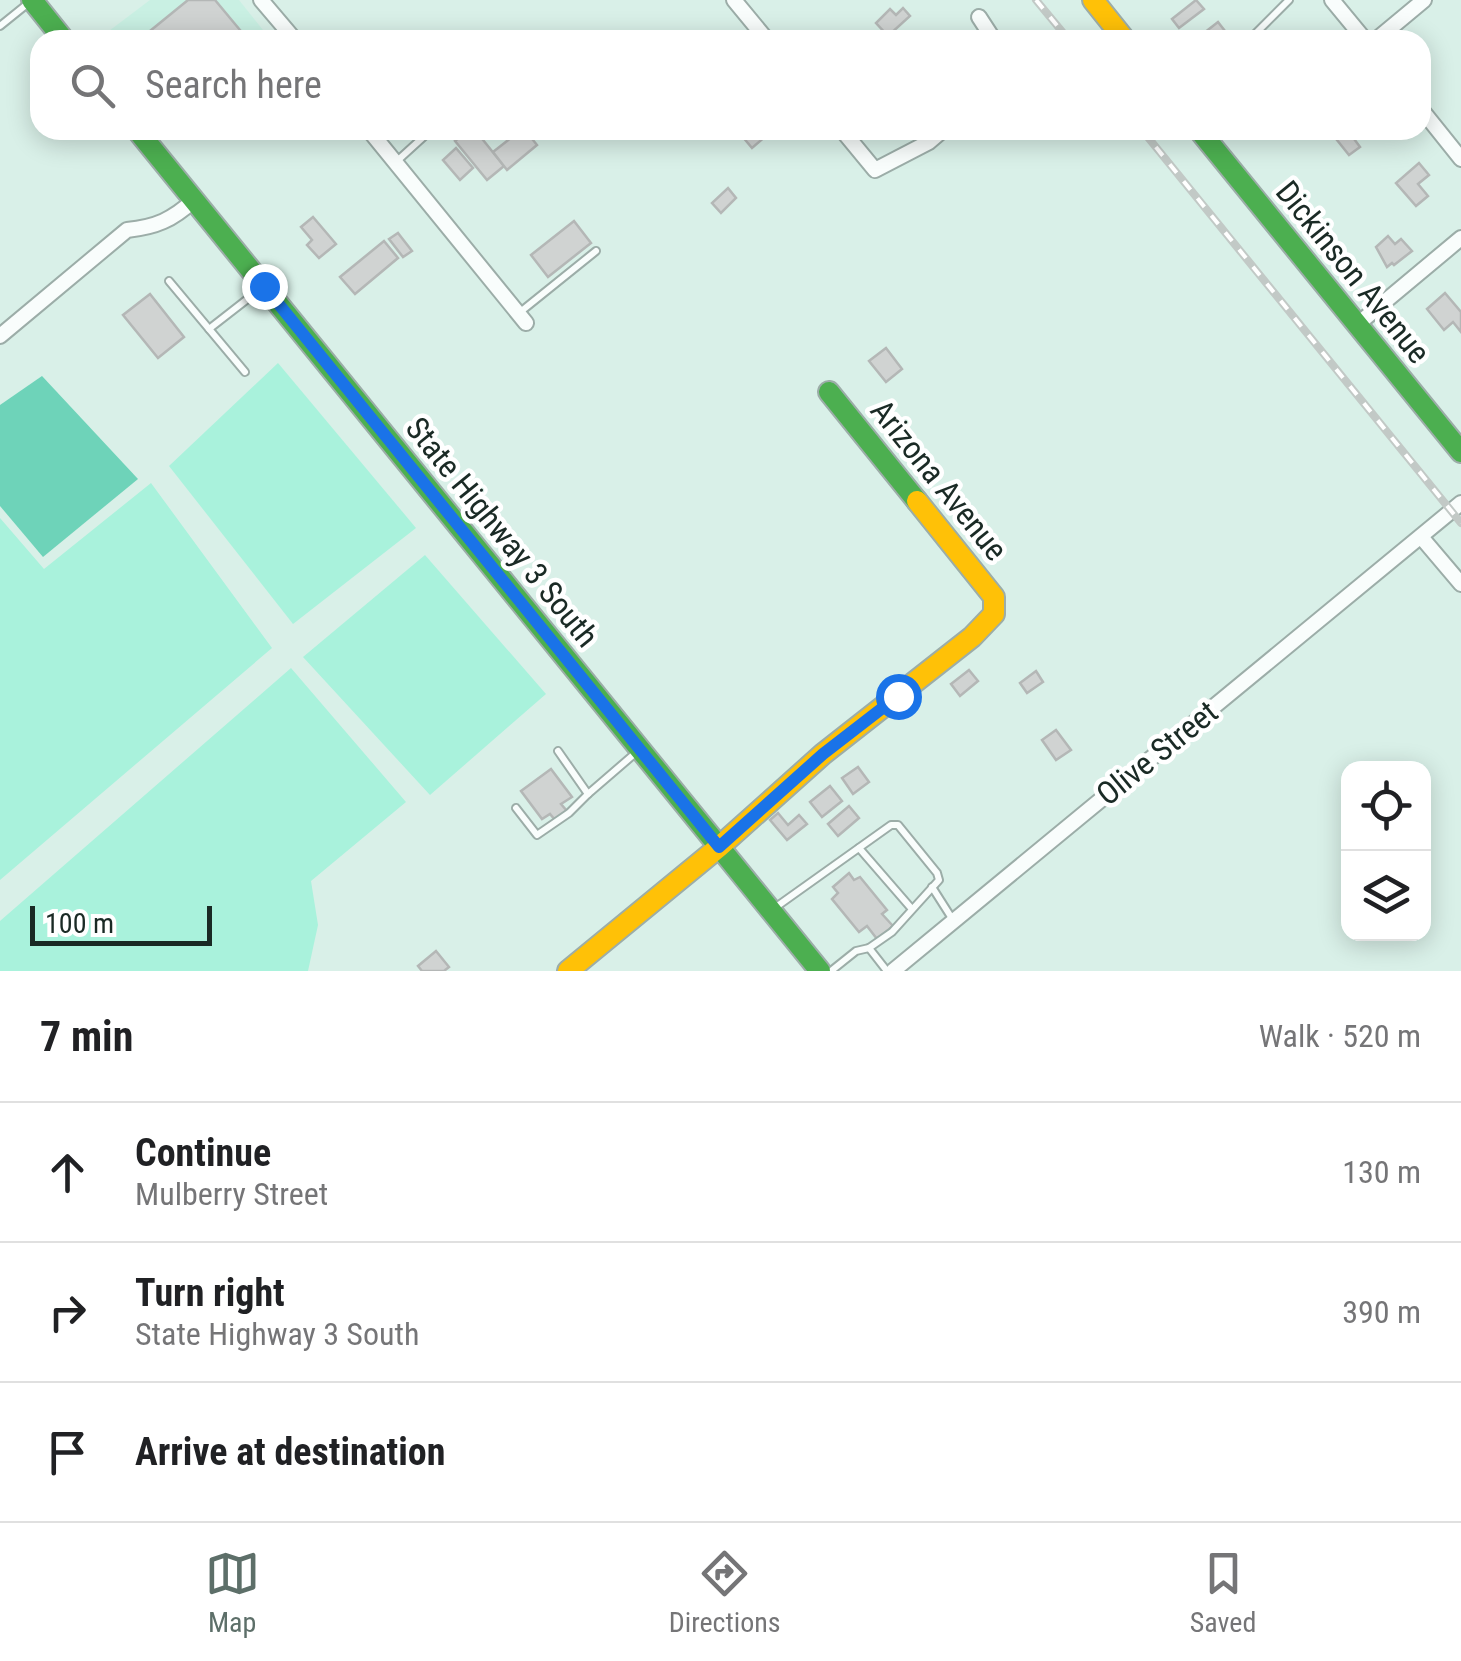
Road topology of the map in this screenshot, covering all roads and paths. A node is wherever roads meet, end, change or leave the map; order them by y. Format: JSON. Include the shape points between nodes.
{"nodes":[{"id":1,"x":32,"y":0,"type":"edge"},
{"id":2,"x":262,"y":0,"type":"edge"},
{"id":3,"x":734,"y":0,"type":"edge"},
{"id":4,"x":1092,"y":0,"type":"edge"},
{"id":5,"x":1289,"y":0,"type":"edge"},
{"id":6,"x":1332,"y":0,"type":"edge"},
{"id":7,"x":1424,"y":0,"type":"edge"},
{"id":8,"x":979,"y":17,"type":"dead end"},
{"id":9,"x":0,"y":26,"type":"edge"},
{"id":10,"x":56,"y":30,"type":"edge"},
{"id":11,"x":287,"y":30,"type":"edge"},
{"id":12,"x":759,"y":30,"type":"edge"},
{"id":13,"x":987,"y":30,"type":"edge"},
{"id":14,"x":1117,"y":30,"type":"edge"},
{"id":15,"x":1259,"y":30,"type":"edge"},
{"id":16,"x":1357,"y":30,"type":"edge"},
{"id":17,"x":1388,"y":30,"type":"edge"},
{"id":18,"x":1431,"y":122,"type":"edge"},
{"id":19,"x":145,"y":140,"type":"edge"},
{"id":20,"x":377,"y":140,"type":"edge"},
{"id":21,"x":420,"y":140,"type":"edge"},
{"id":22,"x":850,"y":140,"type":"edge"},
{"id":23,"x":930,"y":140,"type":"edge"},
{"id":24,"x":1206,"y":140,"type":"edge"},
{"id":25,"x":1461,"y":159,"type":"edge"},
{"id":26,"x":396,"y":162,"type":"junction"},
{"id":27,"x":194,"y":200,"type":"junction"},
{"id":28,"x":1461,"y":238,"type":"edge"},
{"id":29,"x":596,"y":251,"type":"dead end"},
{"id":30,"x":169,"y":281,"type":"dead end"},
{"id":31,"x":264,"y":286,"type":"junction"},
{"id":32,"x":522,"y":319,"type":"joint"},
{"id":33,"x":1358,"y":324,"type":"junction"},
{"id":34,"x":210,"y":329,"type":"junction"},
{"id":35,"x":0,"y":336,"type":"edge"},
{"id":36,"x":245,"y":372,"type":"dead end"},
{"id":37,"x":829,"y":392,"type":"dead end"},
{"id":38,"x":1461,"y":452,"type":"edge"},
{"id":39,"x":1461,"y":503,"type":"edge"},
{"id":40,"x":1422,"y":538,"type":"junction"},
{"id":41,"x":1461,"y":584,"type":"edge"},
{"id":42,"x":640,"y":750,"type":"junction"},
{"id":43,"x":558,"y":752,"type":"dead end"},
{"id":44,"x":588,"y":794,"type":"junction"},
{"id":45,"x":516,"y":808,"type":"dead end"},
{"id":46,"x":719,"y":847,"type":"junction"},
{"id":47,"x":860,"y":848,"type":"junction"},
{"id":48,"x":932,"y":887,"type":"junction"},
{"id":49,"x":911,"y":908,"type":"junction"},
{"id":50,"x":771,"y":911,"type":"junction"},
{"id":51,"x":954,"y":921,"type":"junction"},
{"id":52,"x":868,"y":948,"type":"junction"},
{"id":53,"x":568,"y":971,"type":"edge"},
{"id":54,"x":820,"y":971,"type":"edge"},
{"id":55,"x":831,"y":971,"type":"edge"},
{"id":56,"x":890,"y":971,"type":"edge"}],
"edges":[{"from":1,"to":9,"type":"lane"},
{"from":1,"to":10,"type":"street"},
{"from":2,"to":11,"type":"street"},
{"from":3,"to":12,"type":"street"},
{"from":4,"to":14,"type":"street"},
{"from":5,"to":15,"type":"lane"},
{"from":6,"to":16,"type":"street"},
{"from":7,"to":17,"type":"street"},
{"from":8,"to":13,"type":"street"},
{"from":18,"to":25,"type":"street"},
{"from":19,"to":27,"type":"street","name":"State Highway 3 South"},
{"from":20,"to":26,"type":"street"},
{"from":21,"to":26,"type":"lane"},
{"from":22,"to":23,"type":"street","via":[[875,170]]},
{"from":24,"to":33,"type":"street","name":"Dickinson Avenue"},
{"from":26,"to":32,"type":"street"},
{"from":27,"to":31,"type":"street","name":"State Highway 3 South"},
{"from":27,"to":35,"type":"street","via":[[168,222],[127,230]]},
{"from":28,"to":33,"type":"street"},
{"from":29,"to":32,"type":"lane"},
{"from":30,"to":34,"type":"lane"},
{"from":31,"to":34,"type":"lane"},
{"from":31,"to":42,"type":"street","name":"State Highway 3 South"},
{"from":33,"to":38,"type":"street","name":"Dickinson Avenue"},
{"from":34,"to":36,"type":"lane"},
{"from":37,"to":46,"type":"street","name":"Arizona Avenue","via":[[994,597],[994,614]]},
{"from":39,"to":40,"type":"street","name":"Olive Street"},
{"from":40,"to":41,"type":"street"},
{"from":40,"to":51,"type":"street","name":"Olive Street"},
{"from":42,"to":44,"type":"lane"},
{"from":42,"to":46,"type":"street","name":"State Highway 3 South"},
{"from":43,"to":44,"type":"lane"},
{"from":44,"to":45,"type":"lane","via":[[537,835]]},
{"from":46,"to":50,"type":"street","name":"State Highway 3 South"},
{"from":46,"to":53,"type":"street"},
{"from":47,"to":48,"type":"lane","via":[[898,824],[937,873]]},
{"from":47,"to":49,"type":"lane"},
{"from":47,"to":50,"type":"lane"},
{"from":48,"to":49,"type":"lane"},
{"from":48,"to":51,"type":"lane"},
{"from":49,"to":52,"type":"lane"},
{"from":50,"to":54,"type":"street","name":"State Highway 3 South"},
{"from":51,"to":56,"type":"street","name":"Olive Street"},
{"from":52,"to":55,"type":"lane"},
{"from":52,"to":56,"type":"lane"}]}
